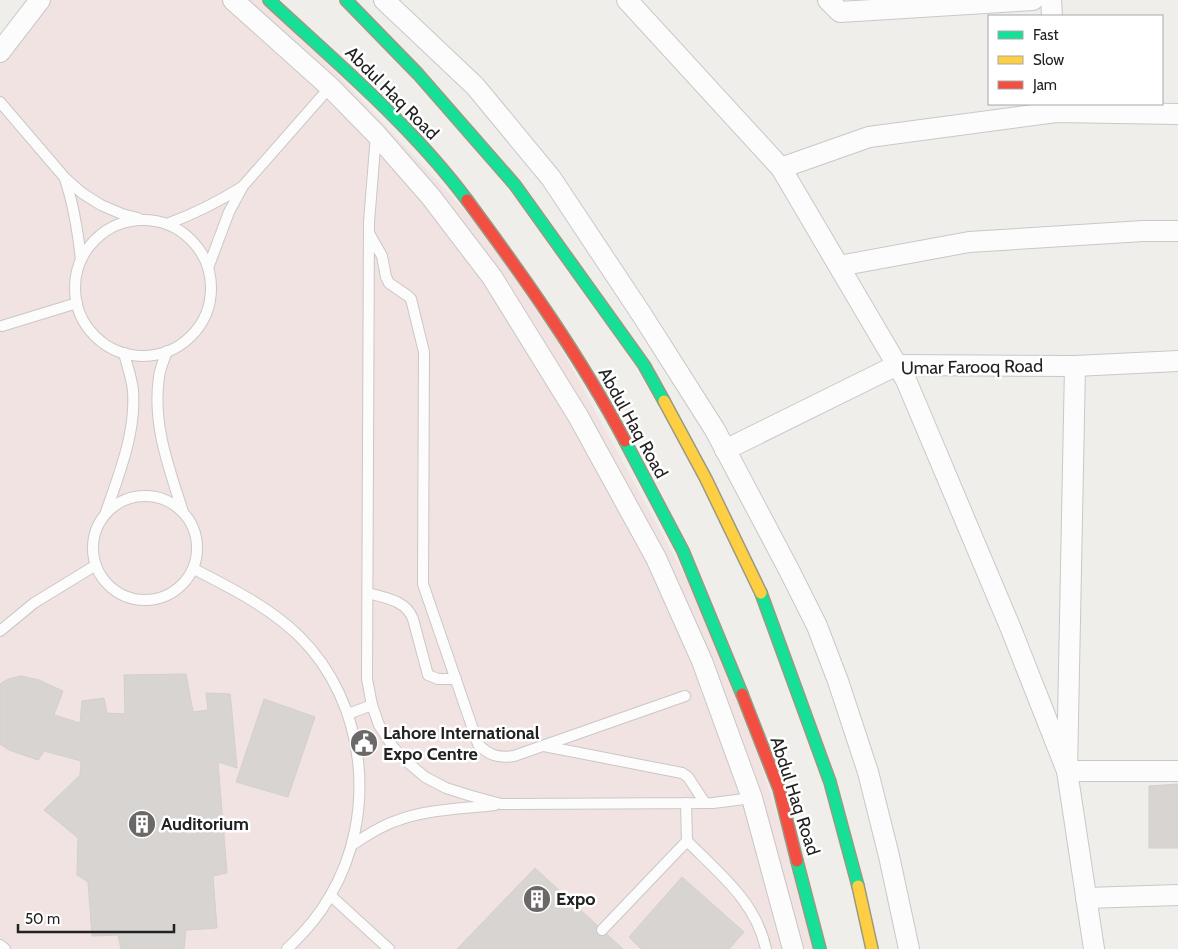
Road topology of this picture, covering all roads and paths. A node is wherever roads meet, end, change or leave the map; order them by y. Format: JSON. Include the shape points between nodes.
{"nodes":[{"id":1,"x":40,"y":0,"type":"edge"},
{"id":2,"x":233,"y":0,"type":"edge"},
{"id":3,"x":270,"y":0,"type":"edge"},
{"id":4,"x":346,"y":0,"type":"edge"},
{"id":5,"x":384,"y":0,"type":"edge"},
{"id":6,"x":626,"y":0,"type":"edge"},
{"id":7,"x":828,"y":0,"type":"edge"},
{"id":8,"x":1033,"y":0,"type":"edge"},
{"id":9,"x":1051,"y":0,"type":"edge"},
{"id":10,"x":1052,"y":15,"type":"edge"},
{"id":11,"x":0,"y":52,"type":"edge"},
{"id":12,"x":347,"y":72,"type":"junction"},
{"id":13,"x":330,"y":87,"type":"junction"},
{"id":14,"x":0,"y":102,"type":"edge"},
{"id":15,"x":1056,"y":108,"type":"edge"},
{"id":16,"x":391,"y":113,"type":"junction"},
{"id":17,"x":1178,"y":114,"type":"edge"},
{"id":18,"x":376,"y":134,"type":"junction"},
{"id":19,"x":781,"y":168,"type":"junction"},
{"id":20,"x":65,"y":178,"type":"junction"},
{"id":21,"x":243,"y":186,"type":"junction"},
{"id":22,"x":144,"y":219,"type":"junction"},
{"id":23,"x":167,"y":224,"type":"junction"},
{"id":24,"x":1178,"y":230,"type":"edge"},
{"id":25,"x":369,"y":234,"type":"junction"},
{"id":26,"x":81,"y":261,"type":"junction"},
{"id":27,"x":839,"y":266,"type":"junction"},
{"id":28,"x":208,"y":268,"type":"junction"},
{"id":29,"x":77,"y":303,"type":"junction"},
{"id":30,"x":2,"y":326,"type":"dead end"},
{"id":31,"x":167,"y":351,"type":"junction"},
{"id":32,"x":124,"y":353,"type":"junction"},
{"id":33,"x":1178,"y":360,"type":"edge"},
{"id":34,"x":897,"y":365,"type":"junction"},
{"id":35,"x":1075,"y":366,"type":"junction"},
{"id":36,"x":725,"y":450,"type":"junction"},
{"id":37,"x":184,"y":513,"type":"junction"},
{"id":38,"x":105,"y":516,"type":"junction"},
{"id":39,"x":96,"y":565,"type":"junction"},
{"id":40,"x":194,"y":569,"type":"junction"},
{"id":41,"x":368,"y":593,"type":"junction"},
{"id":42,"x":0,"y":631,"type":"edge"},
{"id":43,"x":456,"y":679,"type":"junction"},
{"id":44,"x":685,"y":696,"type":"dead end"},
{"id":45,"x":372,"y":705,"type":"junction"},
{"id":46,"x":348,"y":714,"type":"junction"},
{"id":47,"x":542,"y":746,"type":"junction"},
{"id":48,"x":1066,"y":771,"type":"junction"},
{"id":49,"x":1178,"y":771,"type":"edge"},
{"id":50,"x":779,"y":789,"type":"junction"},
{"id":51,"x":752,"y":798,"type":"junction"},
{"id":52,"x":686,"y":803,"type":"junction"},
{"id":53,"x":501,"y":804,"type":"junction"},
{"id":54,"x":705,"y":804,"type":"junction"},
{"id":55,"x":687,"y":841,"type":"junction"},
{"id":56,"x":352,"y":845,"type":"junction"},
{"id":57,"x":331,"y":896,"type":"junction"},
{"id":58,"x":1178,"y":896,"type":"edge"},
{"id":59,"x":1086,"y":898,"type":"junction"},
{"id":60,"x":602,"y":930,"type":"dead end"},
{"id":61,"x":0,"y":945,"type":"edge"},
{"id":62,"x":5,"y":949,"type":"edge"},
{"id":63,"x":287,"y":949,"type":"edge"},
{"id":64,"x":389,"y":949,"type":"edge"},
{"id":65,"x":766,"y":949,"type":"edge"},
{"id":66,"x":793,"y":949,"type":"edge"},
{"id":67,"x":820,"y":949,"type":"edge"},
{"id":68,"x":872,"y":949,"type":"edge"},
{"id":69,"x":909,"y":949,"type":"edge"},
{"id":70,"x":1094,"y":949,"type":"edge"}],
"edges":[{"from":1,"to":11,"type":"street"},
{"from":2,"to":13,"type":"street"},
{"from":3,"to":12,"type":"main road","name":"Abdul Haq Road"},
{"from":4,"to":68,"type":"main road","name":"Abdul Haq Road","via":[[418,74],[515,185],[644,365],[706,479],[759,588],[830,782]]},
{"from":5,"to":36,"type":"street","via":[[475,86],[551,178],[642,315]]},
{"from":6,"to":19,"type":"street"},
{"from":7,"to":8,"type":"street","via":[[840,12]]},
{"from":9,"to":10,"type":"street"},
{"from":12,"to":13,"type":"street"},
{"from":12,"to":16,"type":"main road","name":"Abdul Haq Road"},
{"from":13,"to":18,"type":"street"},
{"from":13,"to":21,"type":"lane"},
{"from":14,"to":20,"type":"lane"},
{"from":15,"to":17,"type":"street"},
{"from":15,"to":19,"type":"street","via":[[869,137]]},
{"from":16,"to":18,"type":"street"},
{"from":16,"to":50,"type":"main road","name":"Abdul Haq Road","via":[[456,184],[516,267],[606,406],[683,551]]},
{"from":18,"to":25,"type":"lane"},
{"from":18,"to":51,"type":"street","via":[[431,197],[492,277],[578,416],[656,558],[702,661]]},
{"from":19,"to":27,"type":"street"},
{"from":20,"to":22,"type":"lane","via":[[101,205]]},
{"from":20,"to":26,"type":"lane","via":[[75,214]]},
{"from":21,"to":23,"type":"lane","via":[[219,202]]},
{"from":21,"to":28,"type":"lane","via":[[229,212]]},
{"from":22,"to":23,"type":"lane"},
{"from":22,"to":26,"type":"lane","via":[[109,229],[88,248]]},
{"from":23,"to":28,"type":"lane","via":[[188,237]]},
{"from":24,"to":27,"type":"street","via":[[969,242]]},
{"from":25,"to":41,"type":"lane"},
{"from":25,"to":43,"type":"lane","via":[[382,256],[389,283],[411,299],[424,352],[423,584]]},
{"from":26,"to":29,"type":"lane","via":[[76,275]]},
{"from":27,"to":34,"type":"street"},
{"from":28,"to":31,"type":"lane","via":[[210,294],[203,318],[188,338]]},
{"from":29,"to":30,"type":"lane"},
{"from":29,"to":32,"type":"lane","via":[[89,329],[99,340]]},
{"from":31,"to":32,"type":"lane","via":[[138,356]]},
{"from":31,"to":37,"type":"lane","via":[[159,375],[161,442]]},
{"from":32,"to":38,"type":"lane","via":[[133,392],[133,415]]},
{"from":33,"to":35,"type":"street","name":"Umar Farooq Road"},
{"from":34,"to":35,"type":"street","name":"Umar Farooq Road"},
{"from":34,"to":36,"type":"street","name":"Umar Farooq Road"},
{"from":34,"to":48,"type":"street","via":[[1011,629]]},
{"from":35,"to":48,"type":"street"},
{"from":36,"to":69,"type":"street","via":[[813,618],[838,681],[868,772]]},
{"from":37,"to":38,"type":"lane","via":[[158,498],[143,496],[116,505]]},
{"from":37,"to":40,"type":"lane","via":[[197,539]]},
{"from":38,"to":39,"type":"lane","via":[[94,539]]},
{"from":39,"to":40,"type":"lane","via":[[111,588],[136,600],[164,597],[186,581]]},
{"from":39,"to":42,"type":"lane","via":[[34,603]]},
{"from":40,"to":46,"type":"lane","via":[[270,612],[300,637],[324,667]]},
{"from":41,"to":43,"type":"lane","via":[[406,606],[428,675],[438,679]]},
{"from":41,"to":45,"type":"lane","via":[[367,679]]},
{"from":43,"to":47,"type":"lane","via":[[478,744],[484,750],[502,758]]},
{"from":44,"to":47,"type":"lane"},
{"from":45,"to":46,"type":"lane"},
{"from":45,"to":53,"type":"lane","via":[[379,725],[393,747],[425,777],[446,788]]},
{"from":46,"to":56,"type":"lane","via":[[360,771],[359,809]]},
{"from":47,"to":54,"type":"lane","via":[[682,773]]},
{"from":48,"to":49,"type":"street"},
{"from":48,"to":59,"type":"street"},
{"from":50,"to":51,"type":"street"},
{"from":50,"to":67,"type":"main road","name":"Abdul Haq Road"},
{"from":51,"to":54,"type":"lane"},
{"from":51,"to":66,"type":"street"},
{"from":52,"to":53,"type":"lane"},
{"from":52,"to":54,"type":"lane"},
{"from":52,"to":55,"type":"lane"},
{"from":53,"to":56,"type":"lane","via":[[396,820]]},
{"from":55,"to":60,"type":"lane"},
{"from":55,"to":65,"type":"lane","via":[[743,898],[763,933]]},
{"from":56,"to":57,"type":"lane"},
{"from":57,"to":63,"type":"lane"},
{"from":57,"to":64,"type":"lane"},
{"from":58,"to":59,"type":"street"},
{"from":59,"to":70,"type":"street"},
{"from":61,"to":62,"type":"lane"}]}
